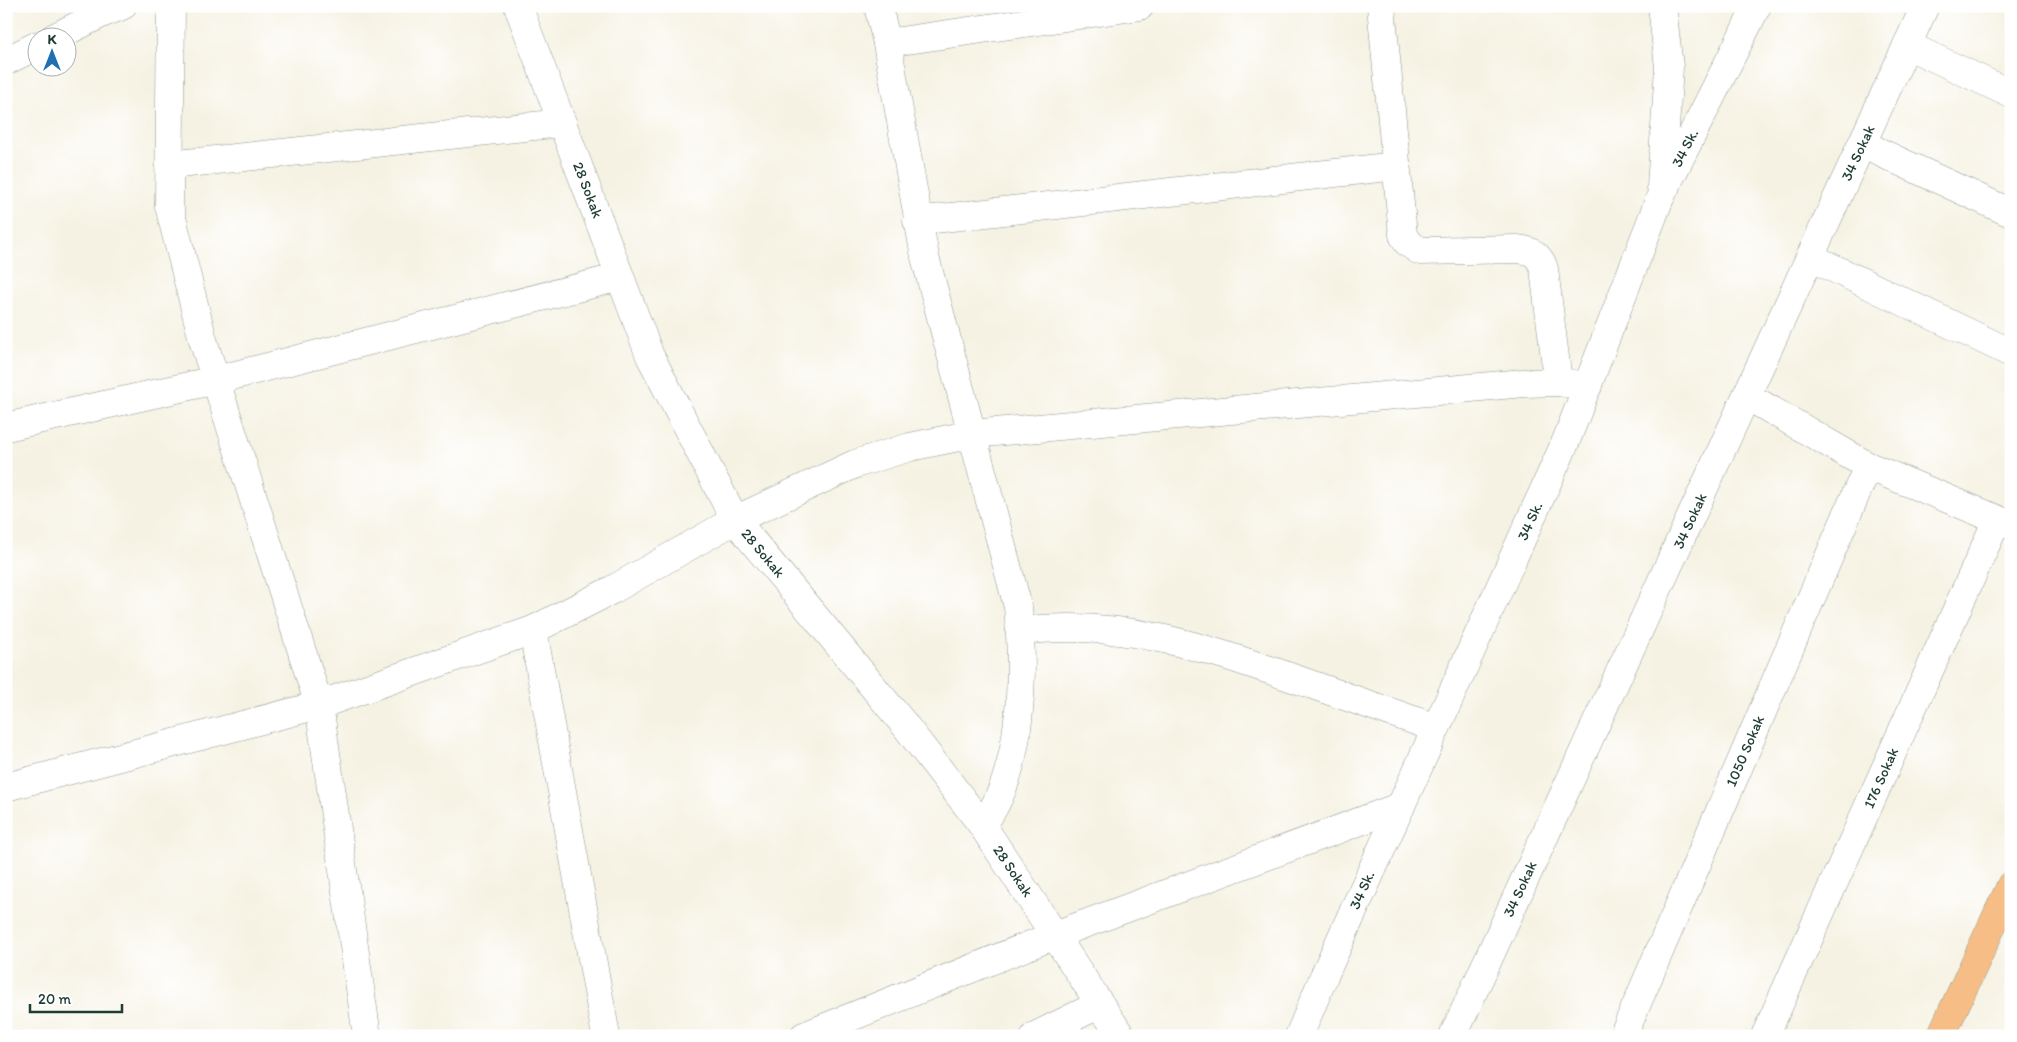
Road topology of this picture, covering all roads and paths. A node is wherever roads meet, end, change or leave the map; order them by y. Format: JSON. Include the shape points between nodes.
{"nodes":[{"id":1,"x":122,"y":6,"type":"edge"},
{"id":2,"x":172,"y":6,"type":"edge"},
{"id":3,"x":518,"y":6,"type":"edge"},
{"id":4,"x":878,"y":6,"type":"edge"},
{"id":5,"x":1140,"y":6,"type":"edge"},
{"id":6,"x":1381,"y":6,"type":"edge"},
{"id":7,"x":1662,"y":6,"type":"edge"},
{"id":8,"x":1757,"y":6,"type":"edge"},
{"id":9,"x":1925,"y":6,"type":"edge"},
{"id":10,"x":73,"y":28,"type":"edge"},
{"id":11,"x":887,"y":44,"type":"junction"},
{"id":12,"x":1907,"y":45,"type":"junction"},
{"id":13,"x":28,"y":50,"type":"edge"},
{"id":14,"x":6,"y":60,"type":"edge"},
{"id":15,"x":2011,"y":94,"type":"edge"},
{"id":16,"x":562,"y":123,"type":"junction"},
{"id":17,"x":1862,"y":144,"type":"junction"},
{"id":18,"x":169,"y":165,"type":"junction"},
{"id":19,"x":1396,"y":166,"type":"junction"},
{"id":20,"x":1660,"y":198,"type":"junction"},
{"id":21,"x":2011,"y":213,"type":"edge"},
{"id":22,"x":916,"y":221,"type":"junction"},
{"id":23,"x":1810,"y":257,"type":"junction"},
{"id":24,"x":620,"y":277,"type":"junction"},
{"id":25,"x":2011,"y":353,"type":"edge"},
{"id":26,"x":216,"y":380,"type":"junction"},
{"id":27,"x":1558,"y":382,"type":"junction"},
{"id":28,"x":1588,"y":386,"type":"junction"},
{"id":29,"x":1747,"y":396,"type":"junction"},
{"id":30,"x":6,"y":426,"type":"edge"},
{"id":31,"x":973,"y":434,"type":"junction"},
{"id":32,"x":1868,"y":466,"type":"junction"},
{"id":33,"x":735,"y":520,"type":"junction"},
{"id":34,"x":2004,"y":523,"type":"edge"},
{"id":35,"x":533,"y":630,"type":"junction"},
{"id":36,"x":1020,"y":631,"type":"junction"},
{"id":37,"x":319,"y":705,"type":"junction"},
{"id":38,"x":1436,"y":728,"type":"junction"},
{"id":39,"x":6,"y":787,"type":"edge"},
{"id":40,"x":1401,"y":806,"type":"junction"},
{"id":41,"x":982,"y":825,"type":"junction"},
{"id":42,"x":2011,"y":885,"type":"edge"},
{"id":43,"x":1055,"y":935,"type":"junction"},
{"id":44,"x":1100,"y":1004,"type":"junction"},
{"id":45,"x":367,"y":1036,"type":"edge"},
{"id":46,"x":606,"y":1036,"type":"edge"},
{"id":47,"x":804,"y":1036,"type":"edge"},
{"id":48,"x":1035,"y":1036,"type":"edge"},
{"id":49,"x":1121,"y":1036,"type":"edge"},
{"id":50,"x":1299,"y":1036,"type":"edge"},
{"id":51,"x":1453,"y":1036,"type":"edge"},
{"id":52,"x":1623,"y":1036,"type":"edge"},
{"id":53,"x":1765,"y":1036,"type":"edge"},
{"id":54,"x":1941,"y":1036,"type":"edge"}],
"edges":[{"from":1,"to":10,"type":"street"},
{"from":2,"to":18,"type":"street"},
{"from":3,"to":16,"type":"street","name":"28 Sokak"},
{"from":4,"to":11,"type":"street"},
{"from":5,"to":11,"type":"street"},
{"from":6,"to":19,"type":"street"},
{"from":7,"to":20,"type":"street","via":[[1669,67]]},
{"from":8,"to":20,"type":"street","name":"34 Sk."},
{"from":9,"to":12,"type":"street","name":"34 Sokak"},
{"from":11,"to":22,"type":"street"},
{"from":12,"to":15,"type":"street"},
{"from":12,"to":17,"type":"street","name":"34 Sokak"},
{"from":13,"to":14,"type":"street"},
{"from":16,"to":18,"type":"street"},
{"from":16,"to":24,"type":"street","name":"28 Sokak"},
{"from":17,"to":21,"type":"street"},
{"from":17,"to":23,"type":"street","name":"34 Sokak"},
{"from":18,"to":26,"type":"street","via":[[169,206]]},
{"from":19,"to":22,"type":"street"},
{"from":19,"to":27,"type":"street","via":[[1403,235],[1413,248],[1420,251],[1517,249],[1532,251],[1538,256],[1544,269]]},
{"from":20,"to":28,"type":"street","name":"34 Sk."},
{"from":22,"to":31,"type":"street"},
{"from":23,"to":25,"type":"street"},
{"from":23,"to":29,"type":"street","name":"34 Sokak"},
{"from":24,"to":26,"type":"street"},
{"from":24,"to":33,"type":"street","name":"28 Sokak","via":[[650,356]]},
{"from":26,"to":30,"type":"street"},
{"from":26,"to":37,"type":"street"},
{"from":27,"to":28,"type":"street"},
{"from":27,"to":31,"type":"street"},
{"from":28,"to":38,"type":"street","name":"34 Sk.","via":[[1566,442]]},
{"from":29,"to":32,"type":"street"},
{"from":29,"to":51,"type":"street","name":"34 Sokak"},
{"from":31,"to":33,"type":"street","via":[[910,447],[855,464]]},
{"from":31,"to":36,"type":"street","via":[[1018,607]]},
{"from":32,"to":34,"type":"street"},
{"from":32,"to":52,"type":"street","name":"1050 Sokak"},
{"from":33,"to":35,"type":"street","via":[[612,590]]},
{"from":33,"to":41,"type":"street","name":"28 Sokak","via":[[904,724]]},
{"from":34,"to":53,"type":"street","name":"176 Sokak"},
{"from":35,"to":37,"type":"street"},
{"from":35,"to":46,"type":"street"},
{"from":36,"to":38,"type":"street","via":[[1103,628],[1205,648]]},
{"from":36,"to":41,"type":"street","via":[[1020,707],[1002,791],[994,811]]},
{"from":37,"to":39,"type":"street"},
{"from":37,"to":45,"type":"street"},
{"from":38,"to":40,"type":"street","name":"34 Sk."},
{"from":40,"to":43,"type":"street"},
{"from":40,"to":50,"type":"street","name":"34 Sk."},
{"from":41,"to":43,"type":"street","name":"28 Sokak"},
{"from":42,"to":54,"type":"main road"},
{"from":43,"to":44,"type":"street","name":"28 Sokak"},
{"from":43,"to":47,"type":"street"},
{"from":44,"to":48,"type":"street"},
{"from":44,"to":49,"type":"street","name":"28 Sokak"}]}
